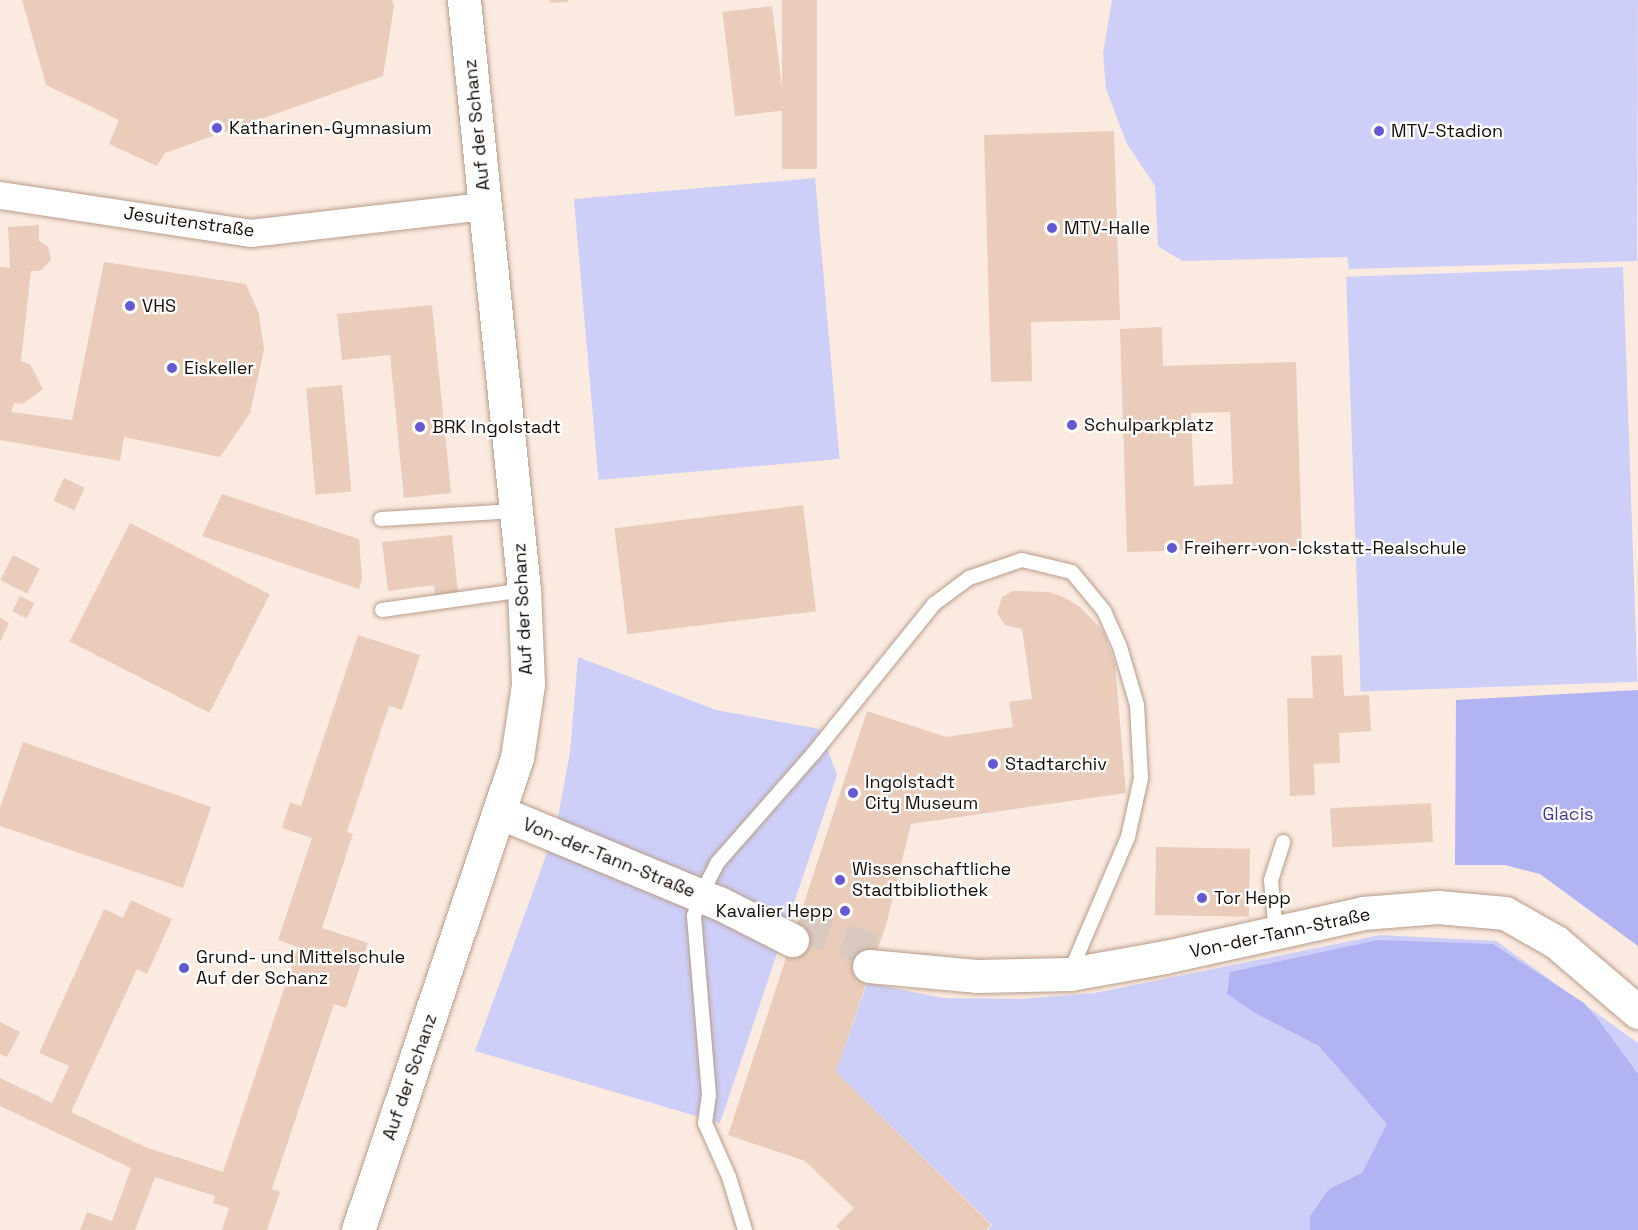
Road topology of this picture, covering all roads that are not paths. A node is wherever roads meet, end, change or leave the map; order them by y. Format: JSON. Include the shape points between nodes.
{"nodes":[{"id":1,"x":464,"y":0,"type":"edge"},
{"id":2,"x":0,"y":195,"type":"edge"},
{"id":3,"x":485,"y":206,"type":"junction"},
{"id":4,"x":516,"y":511,"type":"junction"},
{"id":5,"x":381,"y":519,"type":"dead end"},
{"id":6,"x":524,"y":590,"type":"junction"},
{"id":7,"x":381,"y":610,"type":"dead end"},
{"id":8,"x":499,"y":813,"type":"junction"},
{"id":9,"x":1282,"y":842,"type":"dead end"},
{"id":10,"x":710,"y":899,"type":"junction"},
{"id":11,"x":794,"y":932,"type":"tunnel mouth"},
{"id":12,"x":1276,"y":933,"type":"junction"},
{"id":13,"x":872,"y":958,"type":"tunnel mouth"},
{"id":14,"x":1070,"y":974,"type":"junction"},
{"id":15,"x":1632,"y":1003,"type":"edge"},
{"id":16,"x":358,"y":1230,"type":"edge"},
{"id":17,"x":745,"y":1230,"type":"edge"}],
"edges":[{"from":1,"to":3,"type":"street","name":"Auf der Schanz"},
{"from":2,"to":3,"type":"street","name":"Jesuitenstraße","via":[[250,233]]},
{"from":3,"to":4,"type":"street","name":"Auf der Schanz"},
{"from":4,"to":5,"type":"lane"},
{"from":4,"to":6,"type":"street","name":"Auf der Schanz"},
{"from":6,"to":7,"type":"lane"},
{"from":6,"to":8,"type":"street","name":"Auf der Schanz","via":[[528,684],[517,758]]},
{"from":8,"to":10,"type":"street","name":"Von-der-Tann-Straße"},
{"from":8,"to":16,"type":"street","name":"Auf der Schanz"},
{"from":9,"to":12,"type":"lane","via":[[1271,880]]},
{"from":10,"to":11,"type":"street","name":"Von-der-Tann-Straße"},
{"from":10,"to":14,"type":"lane","via":[[718,862],[813,754],[934,604],[969,578],[999,567],[1022,560],[1047,563],[1072,572],[1104,611],[1120,648],[1138,716],[1141,778],[1128,837]]},
{"from":10,"to":17,"type":"lane","via":[[694,916],[709,1095],[705,1122],[729,1177]]},
{"from":12,"to":14,"type":"street","name":"Von-der-Tann-Straße"},
{"from":12,"to":15,"type":"street","name":"Von-der-Tann-Straße","via":[[1363,913],[1438,907],[1505,913],[1556,942]]},
{"from":13,"to":14,"type":"street","name":"Von-der-Tann-Straße","via":[[951,974]]}]}
